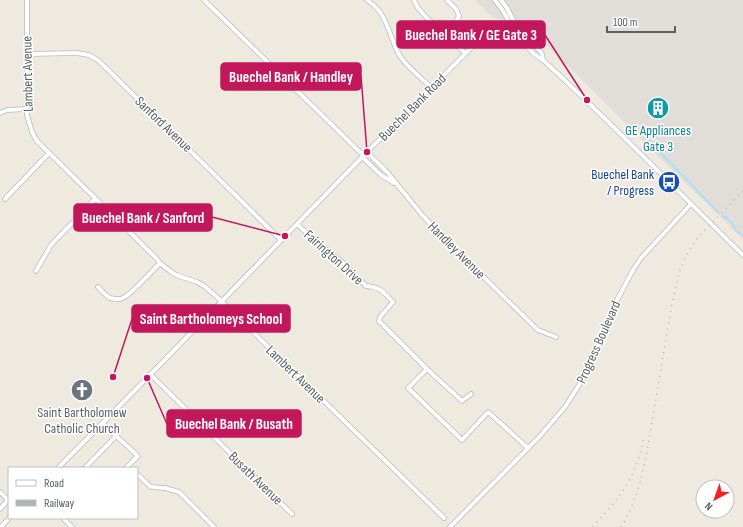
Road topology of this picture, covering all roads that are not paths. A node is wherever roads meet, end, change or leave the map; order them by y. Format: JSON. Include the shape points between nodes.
{"nodes":[{"id":1,"x":27,"y":0,"type":"edge"},
{"id":2,"x":204,"y":0,"type":"edge"},
{"id":3,"x":367,"y":0,"type":"edge"},
{"id":4,"x":414,"y":0,"type":"edge"},
{"id":5,"x":447,"y":0,"type":"edge"},
{"id":6,"x":494,"y":0,"type":"edge"},
{"id":7,"x":501,"y":0,"type":"edge"},
{"id":8,"x":518,"y":28,"type":"junction"},
{"id":9,"x":503,"y":32,"type":"junction"},
{"id":10,"x":443,"y":33,"type":"junction"},
{"id":11,"x":496,"y":33,"type":"junction"},
{"id":12,"x":526,"y":44,"type":"junction"},
{"id":13,"x":465,"y":53,"type":"junction"},
{"id":14,"x":27,"y":54,"type":"junction"},
{"id":15,"x":543,"y":60,"type":"junction"},
{"id":16,"x":431,"y":87,"type":"junction"},
{"id":17,"x":27,"y":109,"type":"junction"},
{"id":18,"x":0,"y":113,"type":"edge"},
{"id":19,"x":49,"y":153,"type":"junction"},
{"id":20,"x":364,"y":155,"type":"junction"},
{"id":21,"x":396,"y":184,"type":"junction"},
{"id":22,"x":5,"y":199,"type":"dead end"},
{"id":23,"x":95,"y":199,"type":"junction"},
{"id":24,"x":691,"y":204,"type":"junction"},
{"id":25,"x":297,"y":224,"type":"junction"},
{"id":26,"x":281,"y":240,"type":"junction"},
{"id":27,"x":743,"y":256,"type":"edge"},
{"id":28,"x":160,"y":263,"type":"junction"},
{"id":29,"x":36,"y":271,"type":"dead end"},
{"id":30,"x":98,"y":287,"type":"dead end"},
{"id":31,"x":221,"y":301,"type":"junction"},
{"id":32,"x":556,"y":337,"type":"dead end"},
{"id":33,"x":427,"y":369,"type":"junction"},
{"id":34,"x":150,"y":374,"type":"junction"},
{"id":35,"x":471,"y":394,"type":"dead end"},
{"id":36,"x":102,"y":423,"type":"junction"},
{"id":37,"x":116,"y":436,"type":"junction"},
{"id":38,"x":528,"y":448,"type":"junction"},
{"id":39,"x":59,"y":467,"type":"edge"},
{"id":40,"x":86,"y":467,"type":"edge"},
{"id":41,"x":129,"y":467,"type":"edge"},
{"id":42,"x":138,"y":475,"type":"edge"},
{"id":43,"x":0,"y":492,"type":"edge"},
{"id":44,"x":8,"y":499,"type":"edge"},
{"id":45,"x":8,"y":501,"type":"edge"},
{"id":46,"x":0,"y":510,"type":"edge"},
{"id":47,"x":292,"y":514,"type":"dead end"},
{"id":48,"x":444,"y":518,"type":"dead end"},
{"id":49,"x":8,"y":519,"type":"edge"},
{"id":50,"x":64,"y":519,"type":"edge"},
{"id":51,"x":1,"y":527,"type":"edge"},
{"id":52,"x":72,"y":527,"type":"edge"},
{"id":53,"x":214,"y":527,"type":"edge"},
{"id":54,"x":450,"y":527,"type":"edge"}],
"edges":[{"from":1,"to":14,"type":"street","name":"Lambert Avenue"},
{"from":2,"to":20,"type":"street","name":"Handley Avenue"},
{"from":3,"to":16,"type":"street","via":[[378,9],[386,21],[400,56]]},
{"from":4,"to":10,"type":"street","via":[[418,8]]},
{"from":5,"to":10,"type":"street","via":[[459,16]]},
{"from":6,"to":9,"type":"street","via":[[508,21]]},
{"from":7,"to":8,"type":"street"},
{"from":8,"to":9,"type":"street","name":"Buechel Bank Road"},
{"from":8,"to":12,"type":"street","via":[[519,35]]},
{"from":8,"to":15,"type":"street","via":[[524,31],[542,54]]},
{"from":9,"to":11,"type":"street","name":"Buechel Bank Road"},
{"from":10,"to":13,"type":"street"},
{"from":11,"to":12,"type":"street"},
{"from":11,"to":13,"type":"street","name":"Buechel Bank Road","via":[[479,40]]},
{"from":12,"to":15,"type":"street"},
{"from":13,"to":16,"type":"street","name":"Buechel Bank Road"},
{"from":14,"to":17,"type":"street","name":"Lambert Avenue"},
{"from":14,"to":26,"type":"street","name":"Sanford Avenue","via":[[77,53],[89,55],[99,61]]},
{"from":15,"to":24,"type":"street","via":[[587,100]]},
{"from":16,"to":20,"type":"street","name":"Buechel Bank Road"},
{"from":17,"to":18,"type":"street"},
{"from":17,"to":19,"type":"street","name":"Lambert Avenue","via":[[32,132]]},
{"from":19,"to":22,"type":"street"},
{"from":19,"to":23,"type":"street","name":"Lambert Avenue"},
{"from":20,"to":21,"type":"street","name":"Handley Avenue","via":[[387,172]]},
{"from":20,"to":21,"type":"street","via":[[381,175]]},
{"from":20,"to":25,"type":"street","name":"Buechel Bank Road"},
{"from":21,"to":32,"type":"street","name":"Handley Avenue","via":[[423,216],[538,330]]},
{"from":23,"to":28,"type":"street","name":"Lambert Avenue"},
{"from":23,"to":29,"type":"street","via":[[51,245]]},
{"from":24,"to":27,"type":"street"},
{"from":24,"to":38,"type":"street","name":"Progress Boulevard","via":[[641,258],[616,300],[594,357],[582,380],[565,407]]},
{"from":25,"to":26,"type":"street","name":"Buechel Bank Road"},
{"from":25,"to":33,"type":"street","name":"Fairington Drive","via":[[366,286],[379,288],[393,302],[380,317],[379,322]]},
{"from":26,"to":31,"type":"street","name":"Buechel Bank Road"},
{"from":28,"to":30,"type":"street","via":[[132,292],[122,298],[111,298]]},
{"from":28,"to":31,"type":"street","name":"Lambert Avenue","via":[[176,275],[204,286]]},
{"from":31,"to":34,"type":"street","name":"Buechel Bank Road"},
{"from":31,"to":48,"type":"street","name":"Lambert Avenue"},
{"from":33,"to":35,"type":"street","via":[[462,402]]},
{"from":33,"to":38,"type":"street","via":[[408,388],[462,440],[488,412]]},
{"from":34,"to":36,"type":"street","name":"Buechel Bank Road"},
{"from":34,"to":47,"type":"street","name":"Busath Avenue"},
{"from":36,"to":37,"type":"street"},
{"from":36,"to":39,"type":"street","name":"Buechel Bank Road"},
{"from":37,"to":40,"type":"street"},
{"from":37,"to":41,"type":"street","via":[[138,456]]},
{"from":38,"to":54,"type":"street","name":"Progress Boulevard"},
{"from":42,"to":53,"type":"street","via":[[151,487],[179,492]]},
{"from":43,"to":44,"type":"street"},
{"from":45,"to":46,"type":"street"},
{"from":49,"to":51,"type":"street"},
{"from":50,"to":52,"type":"street"}]}
